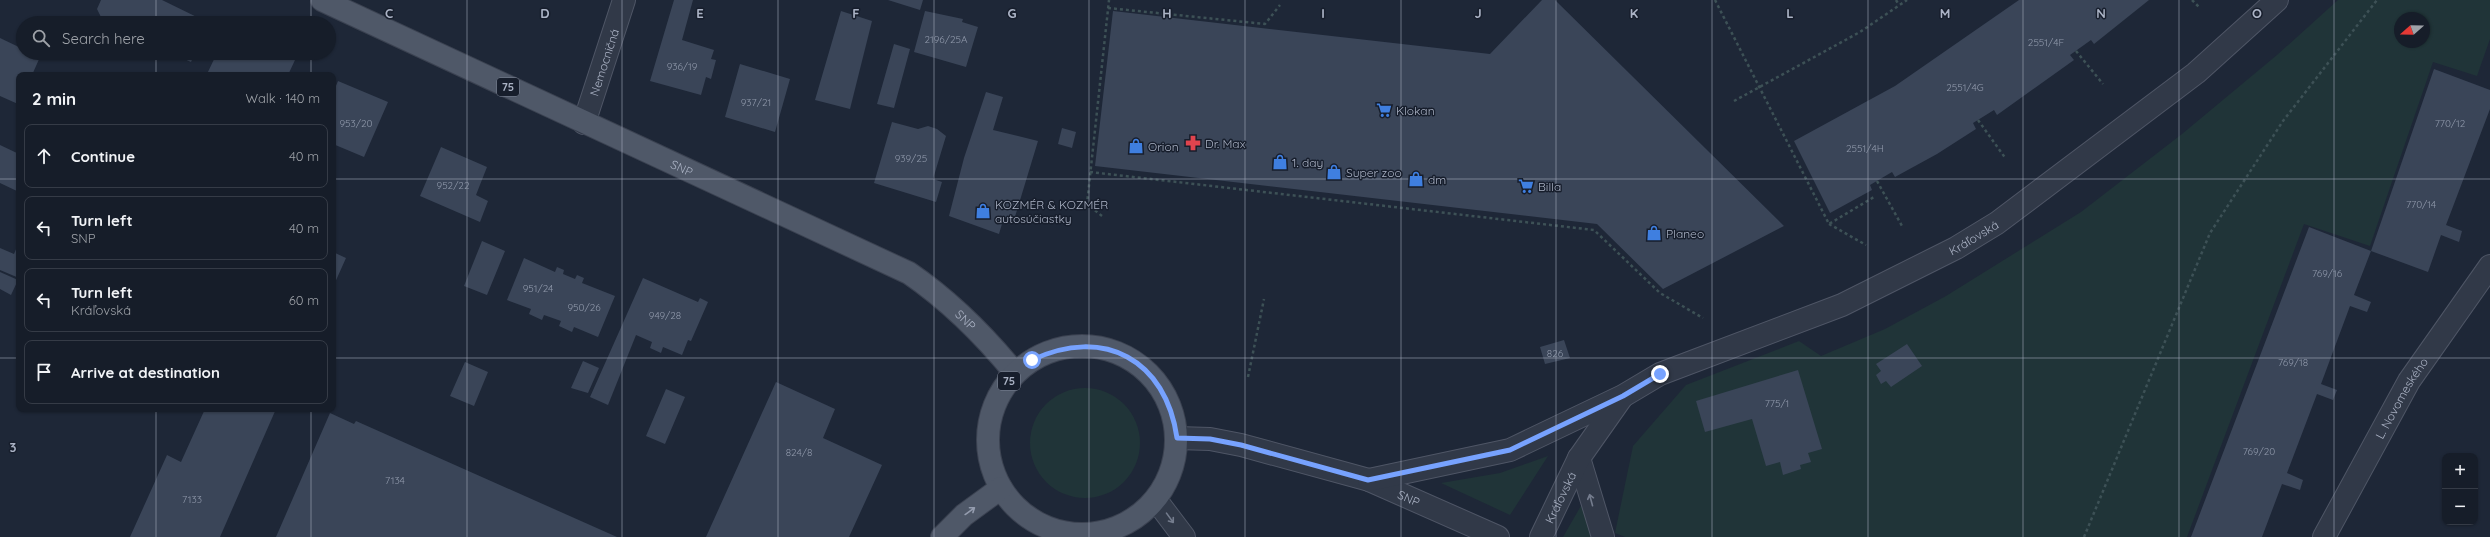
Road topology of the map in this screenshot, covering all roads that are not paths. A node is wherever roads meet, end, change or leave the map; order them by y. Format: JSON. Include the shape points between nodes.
{"nodes":[{"id":1,"x":322,"y":0,"type":"edge"},
{"id":2,"x":624,"y":0,"type":"edge"},
{"id":3,"x":2277,"y":0,"type":"edge"},
{"id":4,"x":584,"y":123,"type":"junction"},
{"id":5,"x":2490,"y":266,"type":"edge"},
{"id":6,"x":1016,"y":373,"type":"junction"},
{"id":7,"x":1623,"y":396,"type":"junction"},
{"id":8,"x":1177,"y":438,"type":"junction"},
{"id":9,"x":1579,"y":458,"type":"junction"},
{"id":10,"x":1368,"y":480,"type":"junction"},
{"id":11,"x":1001,"y":488,"type":"junction"},
{"id":12,"x":1156,"y":500,"type":"junction"},
{"id":13,"x":942,"y":537,"type":"edge"},
{"id":14,"x":1184,"y":537,"type":"edge"},
{"id":15,"x":1498,"y":537,"type":"edge"},
{"id":16,"x":1541,"y":537,"type":"edge"},
{"id":17,"x":1603,"y":537,"type":"edge"},
{"id":18,"x":2324,"y":537,"type":"edge"}],
"edges":[{"from":1,"to":4,"type":"main road","name":"SNP","number":"75"},
{"from":2,"to":4,"type":"street","name":"Nemocničná"},
{"from":3,"to":7,"type":"street","name":"Kráľovská","via":[[2196,72],[2062,176],[1968,241],[1842,305],[1660,374]]},
{"from":4,"to":6,"type":"main road","name":"SNP","number":"75","via":[[909,273],[965,316]]},
{"from":5,"to":18,"type":"street","name":"L. Novomeského","via":[[2408,381]]},
{"from":6,"to":8,"type":"main road","number":"75","via":[[1032,360],[1053,350],[1074,346],[1096,346],[1118,352],[1137,363],[1153,378],[1166,396],[1174,416]]},
{"from":6,"to":11,"type":"main road","number":"75","via":[[1002,389],[993,408],[988,428],[988,449],[992,469]]},
{"from":7,"to":9,"type":"street","name":"Kráľovská"},
{"from":7,"to":10,"type":"street","name":"Kráľovská","via":[[1510,450]]},
{"from":8,"to":10,"type":"street","name":"SNP","via":[[1210,439],[1241,445]]},
{"from":8,"to":12,"type":"main road","number":"75","via":[[1175,460]]},
{"from":9,"to":16,"type":"street","name":"Kráľovská"},
{"from":17,"to":9,"type":"street","name":"Kráľovská","one_way":true},
{"from":10,"to":15,"type":"street","name":"SNP"},
{"from":11,"to":12,"type":"main road","number":"75","via":[[1014,506],[1032,521],[1053,530],[1075,535],[1098,534],[1120,527],[1140,516]]},
{"from":13,"to":11,"type":"main road","one_way":true,"via":[[964,515]]},
{"from":12,"to":14,"type":"street","one_way":true}]}
